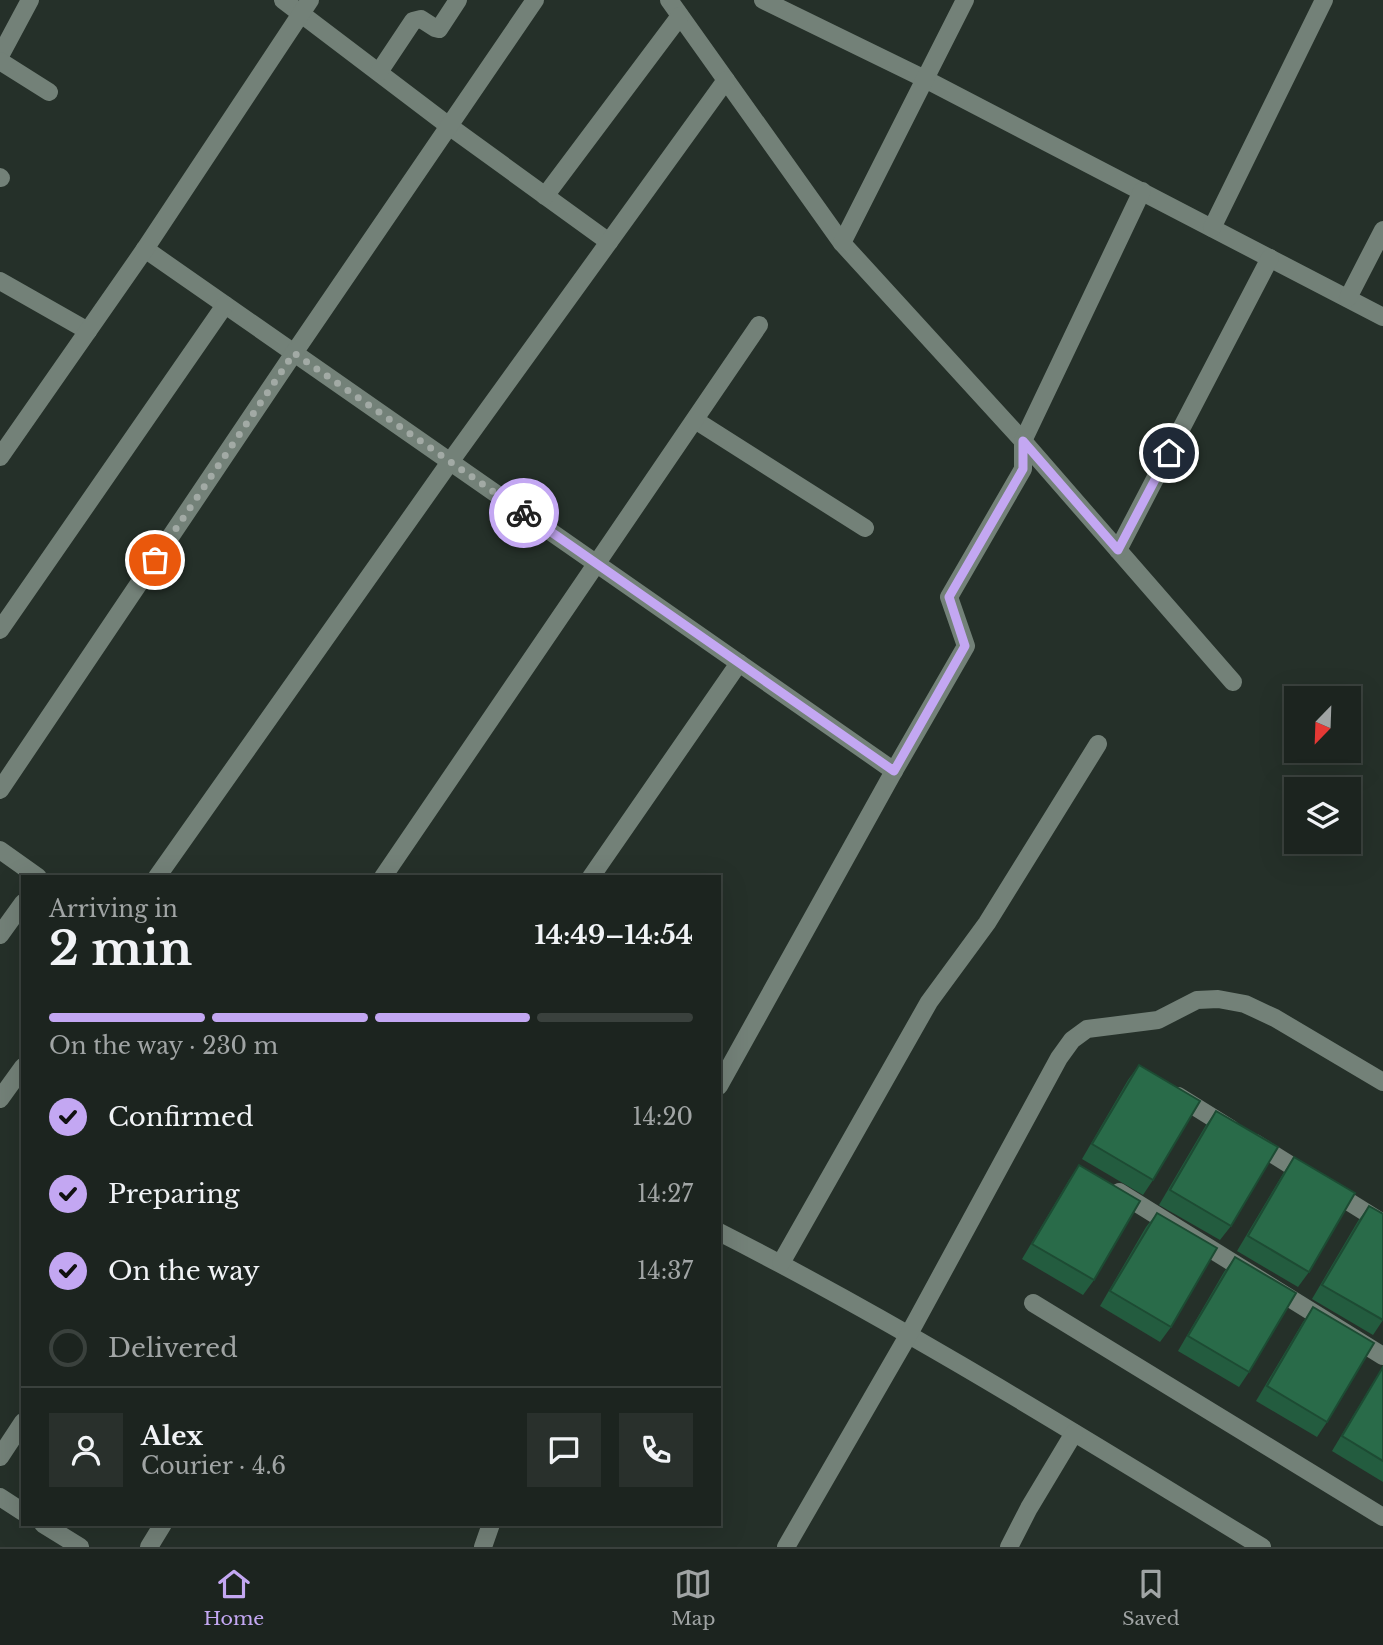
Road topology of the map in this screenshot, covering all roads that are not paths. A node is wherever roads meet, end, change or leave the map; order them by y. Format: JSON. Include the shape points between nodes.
{"nodes":[{"id":1,"x":30,"y":0,"type":"edge"},
{"id":2,"x":283,"y":0,"type":"edge"},
{"id":3,"x":458,"y":0,"type":"edge"},
{"id":4,"x":535,"y":0,"type":"edge"},
{"id":5,"x":669,"y":0,"type":"edge"},
{"id":6,"x":763,"y":0,"type":"edge"},
{"id":7,"x":965,"y":0,"type":"edge"},
{"id":8,"x":1324,"y":0,"type":"edge"},
{"id":9,"x":787,"y":5,"type":"edge"},
{"id":10,"x":306,"y":6,"type":"edge"},
{"id":11,"x":680,"y":16,"type":"junction"},
{"id":12,"x":0,"y":58,"type":"edge"},
{"id":13,"x":379,"y":72,"type":"junction"},
{"id":14,"x":925,"y":79,"type":"junction"},
{"id":15,"x":726,"y":80,"type":"junction"},
{"id":16,"x":49,"y":92,"type":"dead end"},
{"id":17,"x":449,"y":126,"type":"junction"},
{"id":18,"x":1142,"y":191,"type":"junction"},
{"id":19,"x":545,"y":196,"type":"junction"},
{"id":20,"x":1212,"y":228,"type":"junction"},
{"id":21,"x":1383,"y":230,"type":"edge"},
{"id":22,"x":609,"y":242,"type":"junction"},
{"id":23,"x":842,"y":243,"type":"junction"},
{"id":24,"x":145,"y":249,"type":"junction"},
{"id":25,"x":1270,"y":258,"type":"junction"},
{"id":26,"x":0,"y":281,"type":"edge"},
{"id":27,"x":1348,"y":299,"type":"junction"},
{"id":28,"x":225,"y":305,"type":"junction"},
{"id":29,"x":1383,"y":317,"type":"edge"},
{"id":30,"x":759,"y":325,"type":"dead end"},
{"id":31,"x":88,"y":331,"type":"junction"},
{"id":32,"x":294,"y":353,"type":"junction"},
{"id":33,"x":695,"y":420,"type":"junction"},
{"id":34,"x":1023,"y":441,"type":"junction"},
{"id":35,"x":0,"y":457,"type":"edge"},
{"id":36,"x":450,"y":462,"type":"junction"},
{"id":37,"x":865,"y":528,"type":"dead end"},
{"id":38,"x":1118,"y":550,"type":"junction"},
{"id":39,"x":597,"y":564,"type":"junction"},
{"id":40,"x":0,"y":630,"type":"edge"},
{"id":41,"x":739,"y":663,"type":"junction"},
{"id":42,"x":1233,"y":682,"type":"dead end"},
{"id":43,"x":1098,"y":744,"type":"dead end"},
{"id":44,"x":894,"y":771,"type":"junction"},
{"id":45,"x":0,"y":790,"type":"edge"},
{"id":46,"x":0,"y":850,"type":"edge"},
{"id":47,"x":35,"y":875,"type":"edge"},
{"id":48,"x":158,"y":875,"type":"edge"},
{"id":49,"x":384,"y":875,"type":"edge"},
{"id":50,"x":592,"y":875,"type":"edge"},
{"id":51,"x":21,"y":906,"type":"edge"},
{"id":52,"x":0,"y":936,"type":"edge"},
{"id":53,"x":21,"y":1069,"type":"edge"},
{"id":54,"x":721,"y":1082,"type":"edge"},
{"id":55,"x":1383,"y":1082,"type":"edge"},
{"id":56,"x":1171,"y":1092,"type":"edge"},
{"id":57,"x":0,"y":1099,"type":"edge"},
{"id":58,"x":1106,"y":1184,"type":"edge"},
{"id":59,"x":1383,"y":1223,"type":"edge"},
{"id":60,"x":721,"y":1232,"type":"edge"},
{"id":61,"x":781,"y":1263,"type":"junction"},
{"id":62,"x":1033,"y":1303,"type":"dead end"},
{"id":63,"x":909,"y":1334,"type":"junction"},
{"id":64,"x":1383,"y":1356,"type":"edge"},
{"id":65,"x":21,"y":1425,"type":"edge"},
{"id":66,"x":1074,"y":1433,"type":"junction"},
{"id":67,"x":0,"y":1457,"type":"edge"},
{"id":68,"x":0,"y":1497,"type":"edge"},
{"id":69,"x":21,"y":1510,"type":"edge"},
{"id":70,"x":1383,"y":1517,"type":"edge"},
{"id":71,"x":47,"y":1526,"type":"edge"},
{"id":72,"x":162,"y":1526,"type":"edge"},
{"id":73,"x":490,"y":1526,"type":"edge"},
{"id":74,"x":80,"y":1547,"type":"edge"},
{"id":75,"x":149,"y":1547,"type":"edge"},
{"id":76,"x":483,"y":1547,"type":"edge"},
{"id":77,"x":786,"y":1547,"type":"edge"},
{"id":78,"x":1009,"y":1547,"type":"edge"},
{"id":79,"x":1262,"y":1547,"type":"edge"}],
"edges":[{"from":1,"to":12,"type":"street"},
{"from":2,"to":10,"type":"street"},
{"from":3,"to":13,"type":"street","via":[[439,29],[421,19],[413,21]]},
{"from":4,"to":17,"type":"street"},
{"from":5,"to":11,"type":"street"},
{"from":6,"to":9,"type":"street"},
{"from":7,"to":14,"type":"street"},
{"from":8,"to":20,"type":"street"},
{"from":9,"to":14,"type":"street"},
{"from":10,"to":13,"type":"street"},
{"from":10,"to":24,"type":"street"},
{"from":11,"to":15,"type":"street"},
{"from":11,"to":19,"type":"street"},
{"from":12,"to":16,"type":"street"},
{"from":13,"to":17,"type":"street"},
{"from":14,"to":18,"type":"street"},
{"from":14,"to":23,"type":"street"},
{"from":15,"to":22,"type":"street"},
{"from":15,"to":23,"type":"street"},
{"from":17,"to":19,"type":"street"},
{"from":17,"to":32,"type":"street"},
{"from":18,"to":20,"type":"street"},
{"from":18,"to":34,"type":"street"},
{"from":19,"to":22,"type":"street"},
{"from":20,"to":25,"type":"street"},
{"from":21,"to":27,"type":"street"},
{"from":22,"to":36,"type":"street"},
{"from":23,"to":34,"type":"street"},
{"from":24,"to":28,"type":"street"},
{"from":24,"to":31,"type":"street"},
{"from":25,"to":27,"type":"street"},
{"from":25,"to":38,"type":"street"},
{"from":26,"to":31,"type":"street"},
{"from":27,"to":29,"type":"street"},
{"from":28,"to":32,"type":"street"},
{"from":28,"to":40,"type":"street"},
{"from":30,"to":33,"type":"street"},
{"from":31,"to":35,"type":"street"},
{"from":32,"to":36,"type":"street"},
{"from":32,"to":45,"type":"street"},
{"from":33,"to":37,"type":"street"},
{"from":33,"to":39,"type":"street"},
{"from":34,"to":38,"type":"street"},
{"from":34,"to":44,"type":"street","via":[[1023,469],[949,597],[965,646]]},
{"from":36,"to":39,"type":"street"},
{"from":36,"to":48,"type":"street"},
{"from":38,"to":42,"type":"street"},
{"from":39,"to":41,"type":"street"},
{"from":39,"to":49,"type":"street"},
{"from":41,"to":44,"type":"street"},
{"from":41,"to":50,"type":"street"},
{"from":43,"to":61,"type":"street","via":[[988,923],[929,1002]]},
{"from":44,"to":54,"type":"street"},
{"from":46,"to":47,"type":"street"},
{"from":51,"to":52,"type":"street"},
{"from":53,"to":57,"type":"street"},
{"from":55,"to":63,"type":"street","via":[[1275,1018],[1245,1004],[1219,999],[1197,1000],[1158,1020],[1087,1029],[1059,1058]]},
{"from":56,"to":59,"type":"street"},
{"from":58,"to":64,"type":"street"},
{"from":60,"to":61,"type":"street"},
{"from":61,"to":63,"type":"street"},
{"from":62,"to":70,"type":"street"},
{"from":63,"to":66,"type":"street"},
{"from":63,"to":77,"type":"street"},
{"from":65,"to":67,"type":"street"},
{"from":66,"to":78,"type":"street"},
{"from":66,"to":79,"type":"street"},
{"from":68,"to":69,"type":"street"},
{"from":71,"to":74,"type":"street"},
{"from":72,"to":75,"type":"street"},
{"from":73,"to":76,"type":"street"}]}
